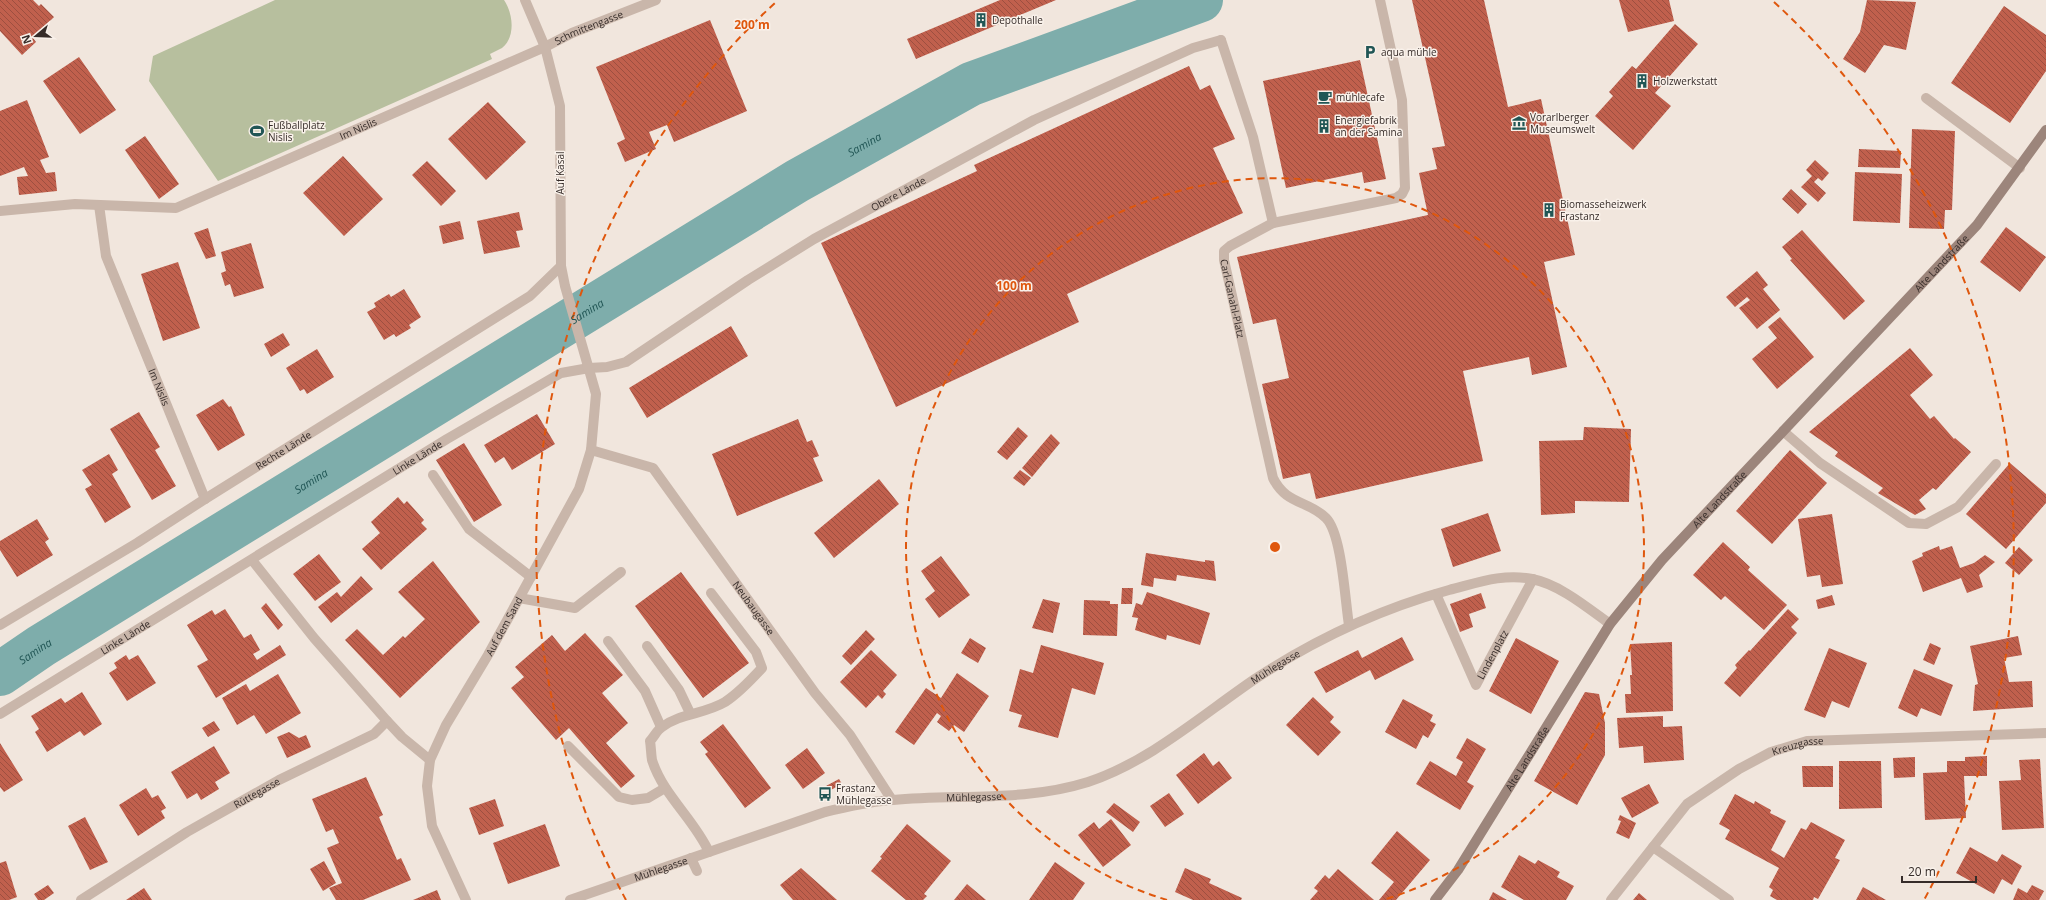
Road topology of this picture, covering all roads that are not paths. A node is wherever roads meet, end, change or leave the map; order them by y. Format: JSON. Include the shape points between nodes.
{"nodes":[{"id":1,"x":525,"y":0,"type":"edge"},
{"id":2,"x":656,"y":0,"type":"edge"},
{"id":3,"x":1380,"y":0,"type":"edge"},
{"id":4,"x":544,"y":47,"type":"junction"},
{"id":5,"x":1926,"y":98,"type":"dead end"},
{"id":6,"x":2046,"y":130,"type":"edge"},
{"id":7,"x":2020,"y":168,"type":"junction"},
{"id":8,"x":99,"y":205,"type":"junction"},
{"id":9,"x":0,"y":211,"type":"edge"},
{"id":10,"x":1273,"y":224,"type":"junction"},
{"id":11,"x":561,"y":266,"type":"junction"},
{"id":12,"x":584,"y":348,"type":"joint"},
{"id":13,"x":588,"y":368,"type":"junction"},
{"id":14,"x":1783,"y":430,"type":"junction"},
{"id":15,"x":591,"y":450,"type":"junction"},
{"id":16,"x":1996,"y":464,"type":"dead end"},
{"id":17,"x":433,"y":475,"type":"dead end"},
{"id":18,"x":205,"y":498,"type":"junction"},
{"id":19,"x":252,"y":560,"type":"junction"},
{"id":20,"x":621,"y":572,"type":"dead end"},
{"id":21,"x":531,"y":577,"type":"junction"},
{"id":22,"x":1533,"y":579,"type":"junction"},
{"id":23,"x":711,"y":593,"type":"dead end"},
{"id":24,"x":1436,"y":594,"type":"junction"},
{"id":25,"x":519,"y":598,"type":"junction"},
{"id":26,"x":1610,"y":624,"type":"junction"},
{"id":27,"x":0,"y":625,"type":"edge"},
{"id":28,"x":1349,"y":626,"type":"junction"},
{"id":29,"x":608,"y":641,"type":"dead end"},
{"id":30,"x":647,"y":646,"type":"dead end"},
{"id":31,"x":690,"y":713,"type":"junction"},
{"id":32,"x":0,"y":714,"type":"edge"},
{"id":33,"x":387,"y":721,"type":"junction"},
{"id":34,"x":661,"y":727,"type":"junction"},
{"id":35,"x":2046,"y":733,"type":"edge"},
{"id":36,"x":568,"y":746,"type":"dead end"},
{"id":37,"x":430,"y":760,"type":"junction"},
{"id":38,"x":665,"y":788,"type":"junction"},
{"id":39,"x":892,"y":800,"type":"junction"},
{"id":40,"x":1653,"y":848,"type":"junction"},
{"id":41,"x":709,"y":852,"type":"junction"},
{"id":42,"x":691,"y":858,"type":"junction"},
{"id":43,"x":697,"y":871,"type":"dead end"},
{"id":44,"x":81,"y":900,"type":"edge"},
{"id":45,"x":466,"y":900,"type":"edge"},
{"id":46,"x":570,"y":900,"type":"edge"},
{"id":47,"x":1435,"y":900,"type":"edge"},
{"id":48,"x":1611,"y":900,"type":"edge"},
{"id":49,"x":1729,"y":900,"type":"edge"}],
"edges":[{"from":1,"to":4,"type":"street","name":"Auf Kasal"},
{"from":2,"to":4,"type":"street","name":"Schmittengasse","via":[[572,33]]},
{"from":3,"to":10,"type":"street","name":"Carl-Ganahl-Platz","via":[[1402,100],[1405,188],[1396,198]]},
{"from":4,"to":8,"type":"street","name":"Im Nislis","via":[[176,208]]},
{"from":4,"to":11,"type":"street","name":"Auf Kasal","via":[[560,106]]},
{"from":5,"to":7,"type":"street"},
{"from":6,"to":7,"type":"main road","name":"Alte Landstraße"},
{"from":7,"to":14,"type":"main road","name":"Alte Landstraße","via":[[1977,225]]},
{"from":8,"to":9,"type":"street","name":"Im Nislis","via":[[75,204]]},
{"from":8,"to":18,"type":"street","name":"Im Nislis","via":[[106,256]]},
{"from":10,"to":13,"type":"street","name":"Obere Lände","via":[[1253,137],[1221,40],[1193,48],[1034,120],[814,239],[626,362]]},
{"from":10,"to":28,"type":"street","name":"Carl-Ganahl-Platz","via":[[1230,246],[1224,251],[1224,260],[1273,478],[1282,493],[1325,517],[1331,525],[1337,541]]},
{"from":11,"to":12,"type":"street","name":"Auf Kasal"},
{"from":11,"to":18,"type":"street","name":"Rechte Lände","via":[[530,296]]},
{"from":12,"to":13,"type":"street","name":"Auf dem Sand"},
{"from":13,"to":15,"type":"street","name":"Auf dem Sand","via":[[596,394]]},
{"from":13,"to":19,"type":"street","name":"Linke Lände","via":[[561,373],[447,439]]},
{"from":14,"to":16,"type":"street","via":[[1820,463],[1909,523],[1926,524],[1958,507]]},
{"from":14,"to":26,"type":"main road","name":"Alte Landstraße","via":[[1662,560]]},
{"from":15,"to":21,"type":"street","name":"Auf dem Sand","via":[[579,489]]},
{"from":15,"to":39,"type":"street","name":"Neubaugasse","via":[[653,468],[814,692],[850,735]]},
{"from":17,"to":21,"type":"street","via":[[469,529]]},
{"from":18,"to":27,"type":"street","name":"Rechte Lände","via":[[137,543]]},
{"from":19,"to":32,"type":"street","name":"Linke Lände"},
{"from":19,"to":33,"type":"street","via":[[314,638]]},
{"from":20,"to":25,"type":"street","via":[[575,608]]},
{"from":21,"to":25,"type":"street","name":"Auf dem Sand"},
{"from":22,"to":24,"type":"street","via":[[1500,576]]},
{"from":22,"to":24,"type":"street","name":"Lindenplatz","via":[[1476,685]]},
{"from":22,"to":26,"type":"street","via":[[1562,591]]},
{"from":23,"to":31,"type":"street","via":[[756,652],[762,668],[725,702],[704,711]]},
{"from":24,"to":28,"type":"street"},
{"from":25,"to":37,"type":"street","name":"Auf dem Sand","via":[[446,725]]},
{"from":26,"to":47,"type":"main road","name":"Alte Landstraße","via":[[1458,870]]},
{"from":28,"to":39,"type":"street","name":"Mühlegasse","via":[[1257,678],[1136,762],[1113,773],[1057,790],[1026,794]]},
{"from":29,"to":34,"type":"street","via":[[645,690]]},
{"from":30,"to":31,"type":"street","via":[[679,690]]},
{"from":31,"to":34,"type":"street"},
{"from":33,"to":37,"type":"street"},
{"from":33,"to":44,"type":"street","name":"Rüttegasse","via":[[374,734],[279,780],[187,832]]},
{"from":34,"to":38,"type":"street","via":[[650,741],[652,759]]},
{"from":35,"to":40,"type":"street","name":"Kreuzgasse","via":[[1807,741],[1771,752],[1745,765],[1687,804]]},
{"from":36,"to":38,"type":"street","via":[[619,797],[632,800],[648,798]]},
{"from":37,"to":45,"type":"street","name":"Auf dem Sand","via":[[427,786],[432,826]]},
{"from":38,"to":41,"type":"street","via":[[704,839]]},
{"from":39,"to":41,"type":"street","name":"Mühlegasse","via":[[825,812]]},
{"from":40,"to":48,"type":"street","name":"Kreuzgasse"},
{"from":40,"to":49,"type":"street"},
{"from":41,"to":42,"type":"street","name":"Mühlegasse"},
{"from":42,"to":43,"type":"street"},
{"from":42,"to":46,"type":"street","name":"Mühlegasse"}]}
